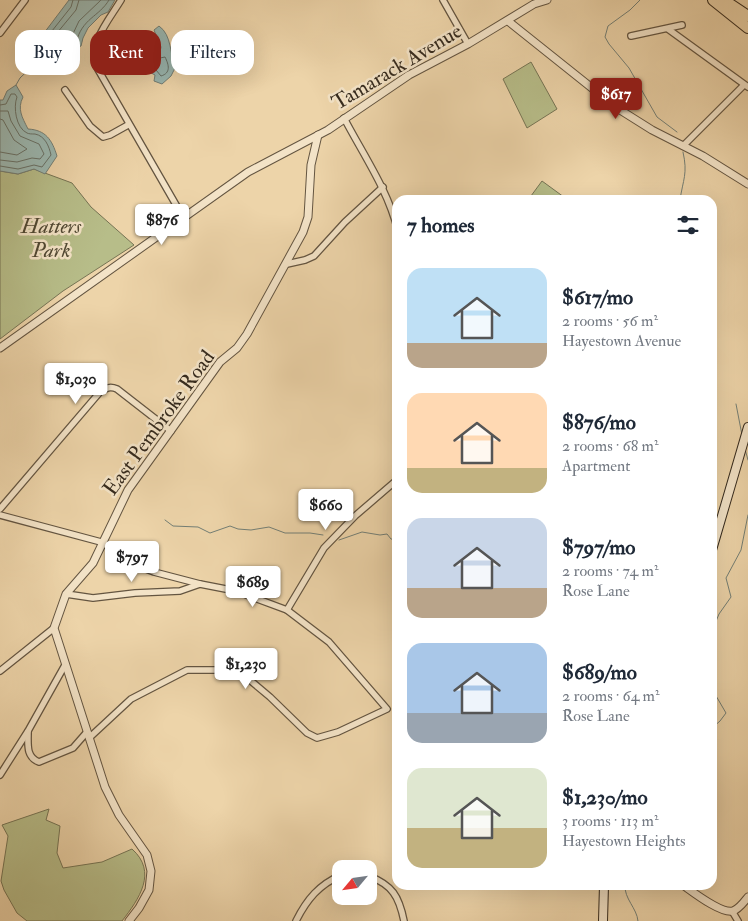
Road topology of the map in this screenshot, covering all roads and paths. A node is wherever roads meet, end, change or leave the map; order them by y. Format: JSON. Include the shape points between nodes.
{"nodes":[{"id":1,"x":25,"y":0,"type":"edge"},
{"id":2,"x":121,"y":0,"type":"edge"},
{"id":3,"x":443,"y":0,"type":"edge"},
{"id":4,"x":547,"y":0,"type":"edge"},
{"id":5,"x":713,"y":0,"type":"edge"},
{"id":6,"x":724,"y":0,"type":"edge"},
{"id":7,"x":748,"y":16,"type":"edge"},
{"id":8,"x":508,"y":21,"type":"junction"},
{"id":9,"x":682,"y":25,"type":"dead end"},
{"id":10,"x":748,"y":28,"type":"edge"},
{"id":11,"x":668,"y":29,"type":"junction"},
{"id":12,"x":0,"y":33,"type":"edge"},
{"id":13,"x":631,"y":36,"type":"dead end"},
{"id":14,"x":468,"y":44,"type":"junction"},
{"id":15,"x":746,"y":86,"type":"edge"},
{"id":16,"x":65,"y":90,"type":"dead end"},
{"id":17,"x":344,"y":118,"type":"junction"},
{"id":18,"x":128,"y":125,"type":"junction"},
{"id":19,"x":318,"y":135,"type":"junction"},
{"id":20,"x":683,"y":146,"type":"junction"},
{"id":21,"x":748,"y":184,"type":"edge"},
{"id":22,"x":383,"y":187,"type":"junction"},
{"id":23,"x":392,"y":208,"type":"edge"},
{"id":24,"x":183,"y":217,"type":"junction"},
{"id":25,"x":287,"y":264,"type":"junction"},
{"id":26,"x":0,"y":348,"type":"edge"},
{"id":27,"x":748,"y":427,"type":"edge"},
{"id":28,"x":171,"y":431,"type":"junction"},
{"id":29,"x":392,"y":484,"type":"edge"},
{"id":30,"x":0,"y":509,"type":"edge"},
{"id":31,"x":0,"y":515,"type":"edge"},
{"id":32,"x":717,"y":530,"type":"edge"},
{"id":33,"x":101,"y":542,"type":"junction"},
{"id":34,"x":200,"y":584,"type":"junction"},
{"id":35,"x":66,"y":594,"type":"junction"},
{"id":36,"x":287,"y":610,"type":"junction"},
{"id":37,"x":54,"y":628,"type":"junction"},
{"id":38,"x":65,"y":665,"type":"junction"},
{"id":39,"x":0,"y":672,"type":"edge"},
{"id":40,"x":28,"y":731,"type":"junction"},
{"id":41,"x":88,"y":735,"type":"junction"},
{"id":42,"x":0,"y":775,"type":"edge"},
{"id":43,"x":378,"y":879,"type":"edge"},
{"id":44,"x":332,"y":880,"type":"edge"},
{"id":45,"x":604,"y":890,"type":"edge"},
{"id":46,"x":691,"y":890,"type":"edge"},
{"id":47,"x":748,"y":897,"type":"edge"},
{"id":48,"x":732,"y":911,"type":"junction"},
{"id":49,"x":129,"y":921,"type":"edge"},
{"id":50,"x":296,"y":921,"type":"edge"},
{"id":51,"x":404,"y":921,"type":"edge"},
{"id":52,"x":603,"y":921,"type":"edge"},
{"id":53,"x":738,"y":921,"type":"edge"}],
"edges":[{"from":1,"to":12,"type":"street"},
{"from":2,"to":18,"type":"street","via":[[98,39],[93,58]]},
{"from":3,"to":14,"type":"street"},
{"from":4,"to":8,"type":"street","name":"Tamarack Avenue","via":[[534,4]]},
{"from":5,"to":10,"type":"highway"},
{"from":6,"to":7,"type":"highway"},
{"from":8,"to":14,"type":"street","name":"Tamarack Avenue"},
{"from":8,"to":20,"type":"street","via":[[595,93]]},
{"from":9,"to":11,"type":"street"},
{"from":11,"to":13,"type":"street"},
{"from":11,"to":15,"type":"street"},
{"from":14,"to":17,"type":"street","name":"Tamarack Avenue","via":[[409,74]]},
{"from":15,"to":20,"type":"street"},
{"from":16,"to":18,"type":"street","via":[[90,126],[103,137]]},
{"from":17,"to":19,"type":"street","name":"Tamarack Avenue"},
{"from":17,"to":22,"type":"street"},
{"from":18,"to":24,"type":"street"},
{"from":19,"to":24,"type":"street","name":"Tamarack Avenue","via":[[248,172]]},
{"from":19,"to":25,"type":"street","name":"East Pembroke Road","via":[[311,165],[308,217]]},
{"from":20,"to":21,"type":"street"},
{"from":22,"to":23,"type":"street"},
{"from":22,"to":25,"type":"street","via":[[314,256]]},
{"from":24,"to":26,"type":"street","name":"Tamarack Avenue"},
{"from":25,"to":28,"type":"street","name":"East Pembroke Road","via":[[237,348],[220,362]]},
{"from":27,"to":32,"type":"main road"},
{"from":28,"to":30,"type":"street","via":[[117,389],[106,388]]},
{"from":28,"to":33,"type":"street","name":"East Pembroke Road","via":[[128,490]]},
{"from":29,"to":36,"type":"street","via":[[324,548]]},
{"from":31,"to":33,"type":"street"},
{"from":33,"to":34,"type":"street","via":[[138,566]]},
{"from":33,"to":35,"type":"street","name":"East Pembroke Road","via":[[93,563]]},
{"from":34,"to":35,"type":"street","via":[[180,591],[93,598]]},
{"from":34,"to":36,"type":"street","via":[[236,591]]},
{"from":35,"to":37,"type":"street","name":"East Pembroke Road"},
{"from":36,"to":41,"type":"street","via":[[329,642],[387,709],[317,738],[307,733],[245,676],[218,670],[186,670],[132,700]]},
{"from":37,"to":38,"type":"street"},
{"from":37,"to":39,"type":"street"},
{"from":38,"to":40,"type":"street"},
{"from":38,"to":41,"type":"street"},
{"from":40,"to":41,"type":"street","via":[[28,752],[40,762],[73,748]]},
{"from":40,"to":42,"type":"street"},
{"from":41,"to":49,"type":"street","via":[[105,787],[119,815],[147,855],[151,871],[148,890]]},
{"from":43,"to":51,"type":"street","via":[[396,894]]},
{"from":44,"to":50,"type":"street","via":[[312,893]]},
{"from":45,"to":52,"type":"main road"},
{"from":46,"to":48,"type":"street","via":[[717,907]]},
{"from":47,"to":48,"type":"street"},
{"from":48,"to":53,"type":"street"}]}
